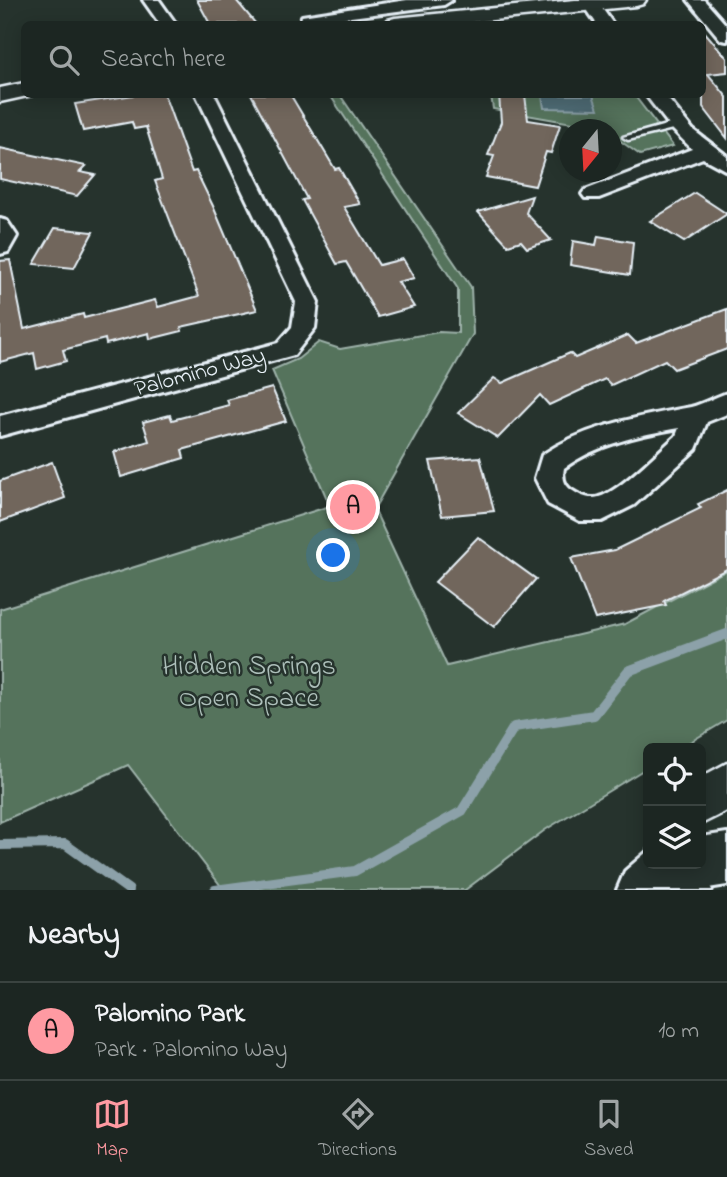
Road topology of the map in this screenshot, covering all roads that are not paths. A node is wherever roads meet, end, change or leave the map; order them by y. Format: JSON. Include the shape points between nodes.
{"nodes":[{"id":1,"x":151,"y":0,"type":"edge"},
{"id":2,"x":444,"y":0,"type":"edge"},
{"id":3,"x":636,"y":0,"type":"edge"},
{"id":4,"x":696,"y":0,"type":"edge"},
{"id":5,"x":563,"y":3,"type":"edge"},
{"id":6,"x":591,"y":4,"type":"junction"},
{"id":7,"x":166,"y":21,"type":"edge"},
{"id":8,"x":308,"y":21,"type":"edge"},
{"id":9,"x":419,"y":21,"type":"edge"},
{"id":10,"x":603,"y":21,"type":"edge"},
{"id":11,"x":727,"y":36,"type":"edge"},
{"id":12,"x":21,"y":91,"type":"edge"},
{"id":13,"x":0,"y":95,"type":"edge"},
{"id":14,"x":207,"y":98,"type":"edge"},
{"id":15,"x":657,"y":98,"type":"edge"},
{"id":16,"x":677,"y":125,"type":"junction"},
{"id":17,"x":628,"y":137,"type":"dead end"},
{"id":18,"x":703,"y":151,"type":"junction"},
{"id":19,"x":727,"y":166,"type":"edge"},
{"id":20,"x":593,"y":194,"type":"dead end"},
{"id":21,"x":0,"y":226,"type":"edge"},
{"id":22,"x":0,"y":247,"type":"edge"},
{"id":23,"x":727,"y":403,"type":"edge"},
{"id":24,"x":696,"y":416,"type":"junction"},
{"id":25,"x":0,"y":426,"type":"edge"},
{"id":26,"x":727,"y":785,"type":"edge"},
{"id":27,"x":706,"y":799,"type":"edge"},
{"id":28,"x":727,"y":859,"type":"edge"},
{"id":29,"x":679,"y":873,"type":"edge"}],
"edges":[{"from":1,"to":7,"type":"street"},
{"from":2,"to":8,"type":"street"},
{"from":3,"to":6,"type":"street"},
{"from":4,"to":11,"type":"street"},
{"from":5,"to":6,"type":"street"},
{"from":5,"to":9,"type":"street"},
{"from":6,"to":10,"type":"street"},
{"from":12,"to":13,"type":"street"},
{"from":14,"to":25,"type":"street","name":"Palomino Way","via":[[307,302],[302,333],[286,349]]},
{"from":15,"to":16,"type":"street"},
{"from":16,"to":17,"type":"lane"},
{"from":16,"to":18,"type":"street"},
{"from":18,"to":19,"type":"street"},
{"from":18,"to":20,"type":"street"},
{"from":21,"to":22,"type":"street","via":[[6,236]]},
{"from":23,"to":24,"type":"street"},
{"from":24,"to":24,"type":"street","via":[[660,420],[567,450],[551,463],[549,478],[558,496],[580,509],[602,509],[622,499],[687,442]]},
{"from":26,"to":27,"type":"street"},
{"from":28,"to":29,"type":"main road"}]}
